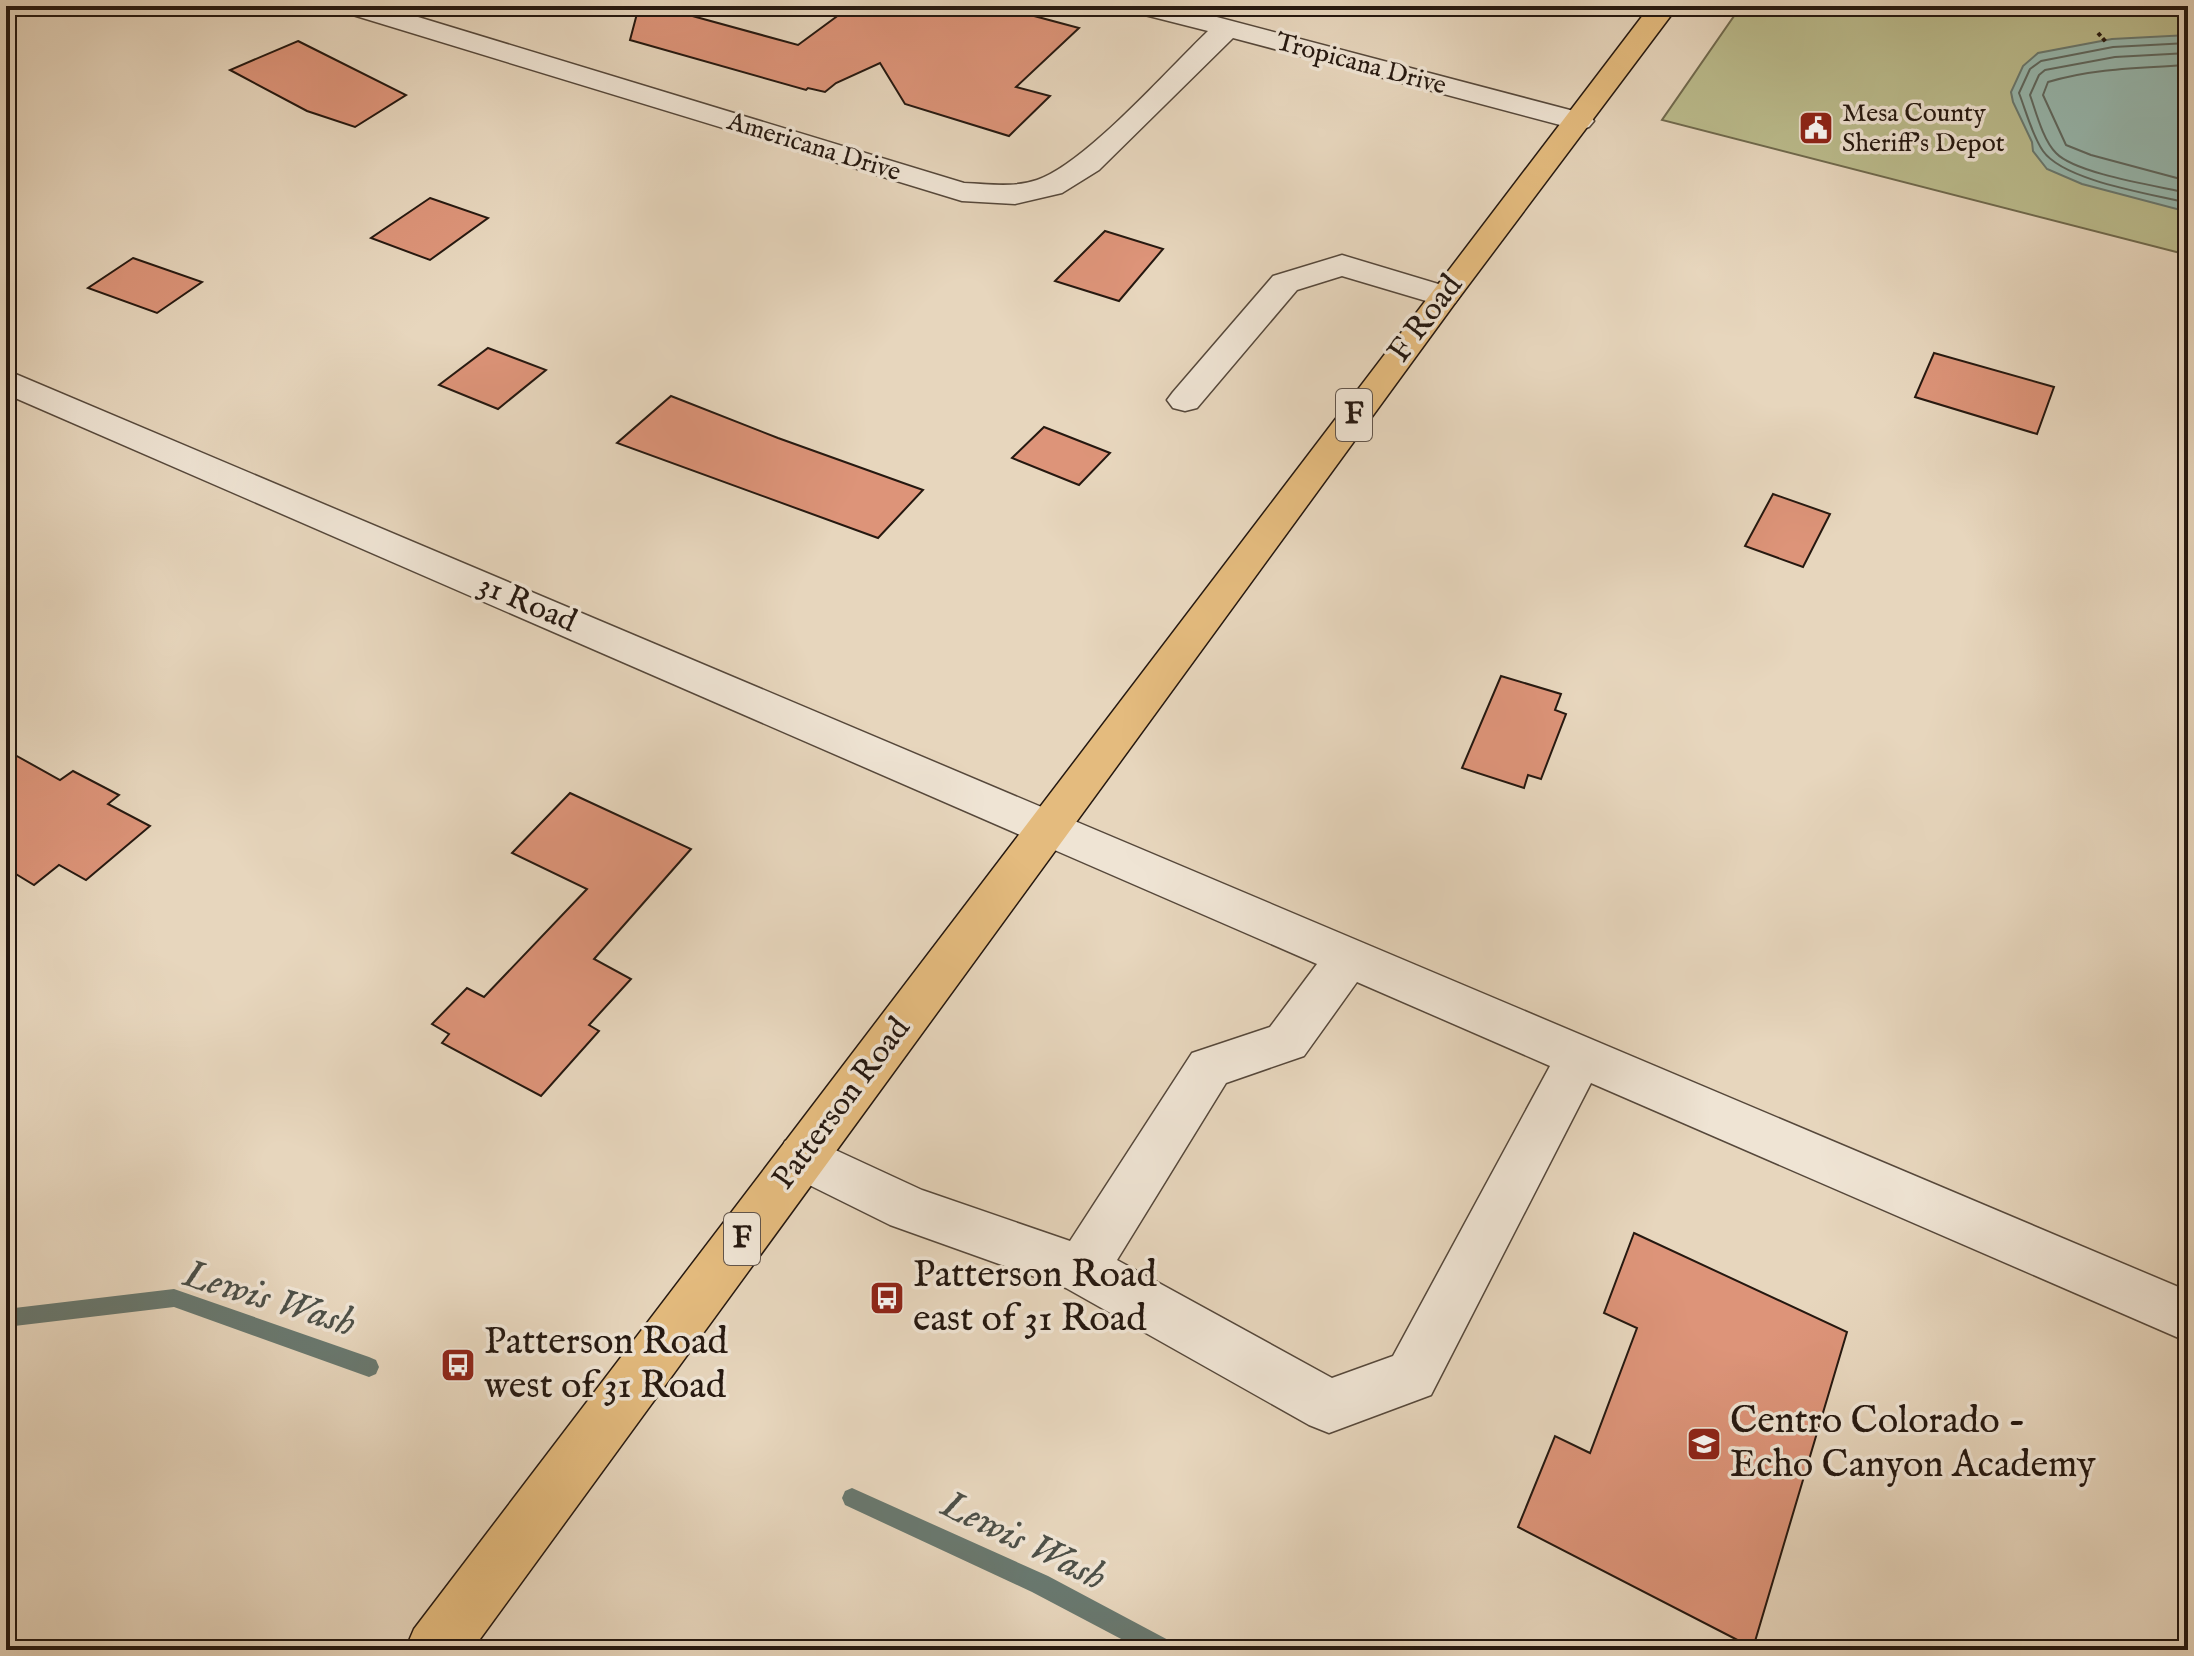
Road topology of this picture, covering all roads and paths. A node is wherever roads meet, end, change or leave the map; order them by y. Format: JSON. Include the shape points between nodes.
{"nodes":[{"id":1,"x":353,"y":6,"type":"edge"},
{"id":2,"x":1143,"y":6,"type":"edge"},
{"id":3,"x":1664,"y":6,"type":"edge"},
{"id":4,"x":1227,"y":28,"type":"junction"},
{"id":5,"x":2098,"y":33,"type":"dead end"},
{"id":6,"x":2106,"y":42,"type":"dead end"},
{"id":7,"x":1579,"y":121,"type":"junction"},
{"id":8,"x":1443,"y":296,"type":"junction"},
{"id":9,"x":6,"y":381,"type":"edge"},
{"id":10,"x":1185,"y":400,"type":"dead end"},
{"id":11,"x":1048,"y":827,"type":"junction"},
{"id":12,"x":1349,"y":957,"type":"junction"},
{"id":13,"x":1580,"y":1056,"type":"junction"},
{"id":14,"x":803,"y":1157,"type":"junction"},
{"id":15,"x":1082,"y":1269,"type":"junction"},
{"id":16,"x":2188,"y":1317,"type":"edge"},
{"id":17,"x":435,"y":1650,"type":"edge"}],
"edges":[{"from":1,"to":4,"type":"street","name":"Americana Drive","via":[[962,192],[1015,195],[1051,186],[1088,164]]},
{"from":2,"to":4,"type":"street","name":"Tropicana Drive"},
{"from":3,"to":7,"type":"main road","name":"F Road","number":"F"},
{"from":4,"to":7,"type":"street","name":"Tropicana Drive"},
{"from":5,"to":6,"type":"path"},
{"from":7,"to":8,"type":"main road","name":"F Road","number":"F"},
{"from":8,"to":10,"type":"street","via":[[1342,265],[1285,283]]},
{"from":8,"to":11,"type":"main road","name":"F Road","number":"F"},
{"from":9,"to":11,"type":"street","name":"31 Road"},
{"from":11,"to":12,"type":"street","name":"31 Road"},
{"from":11,"to":14,"type":"main road","name":"Patterson Road","number":"F"},
{"from":12,"to":13,"type":"street","name":"31 Road"},
{"from":12,"to":15,"type":"street","via":[[1287,1042],[1209,1068]]},
{"from":13,"to":15,"type":"street","via":[[1412,1376],[1329,1406]]},
{"from":13,"to":16,"type":"street","name":"31 Road"},
{"from":14,"to":15,"type":"street","via":[[908,1209]]},
{"from":14,"to":17,"type":"main road","name":"Patterson Road","number":"F"}]}
